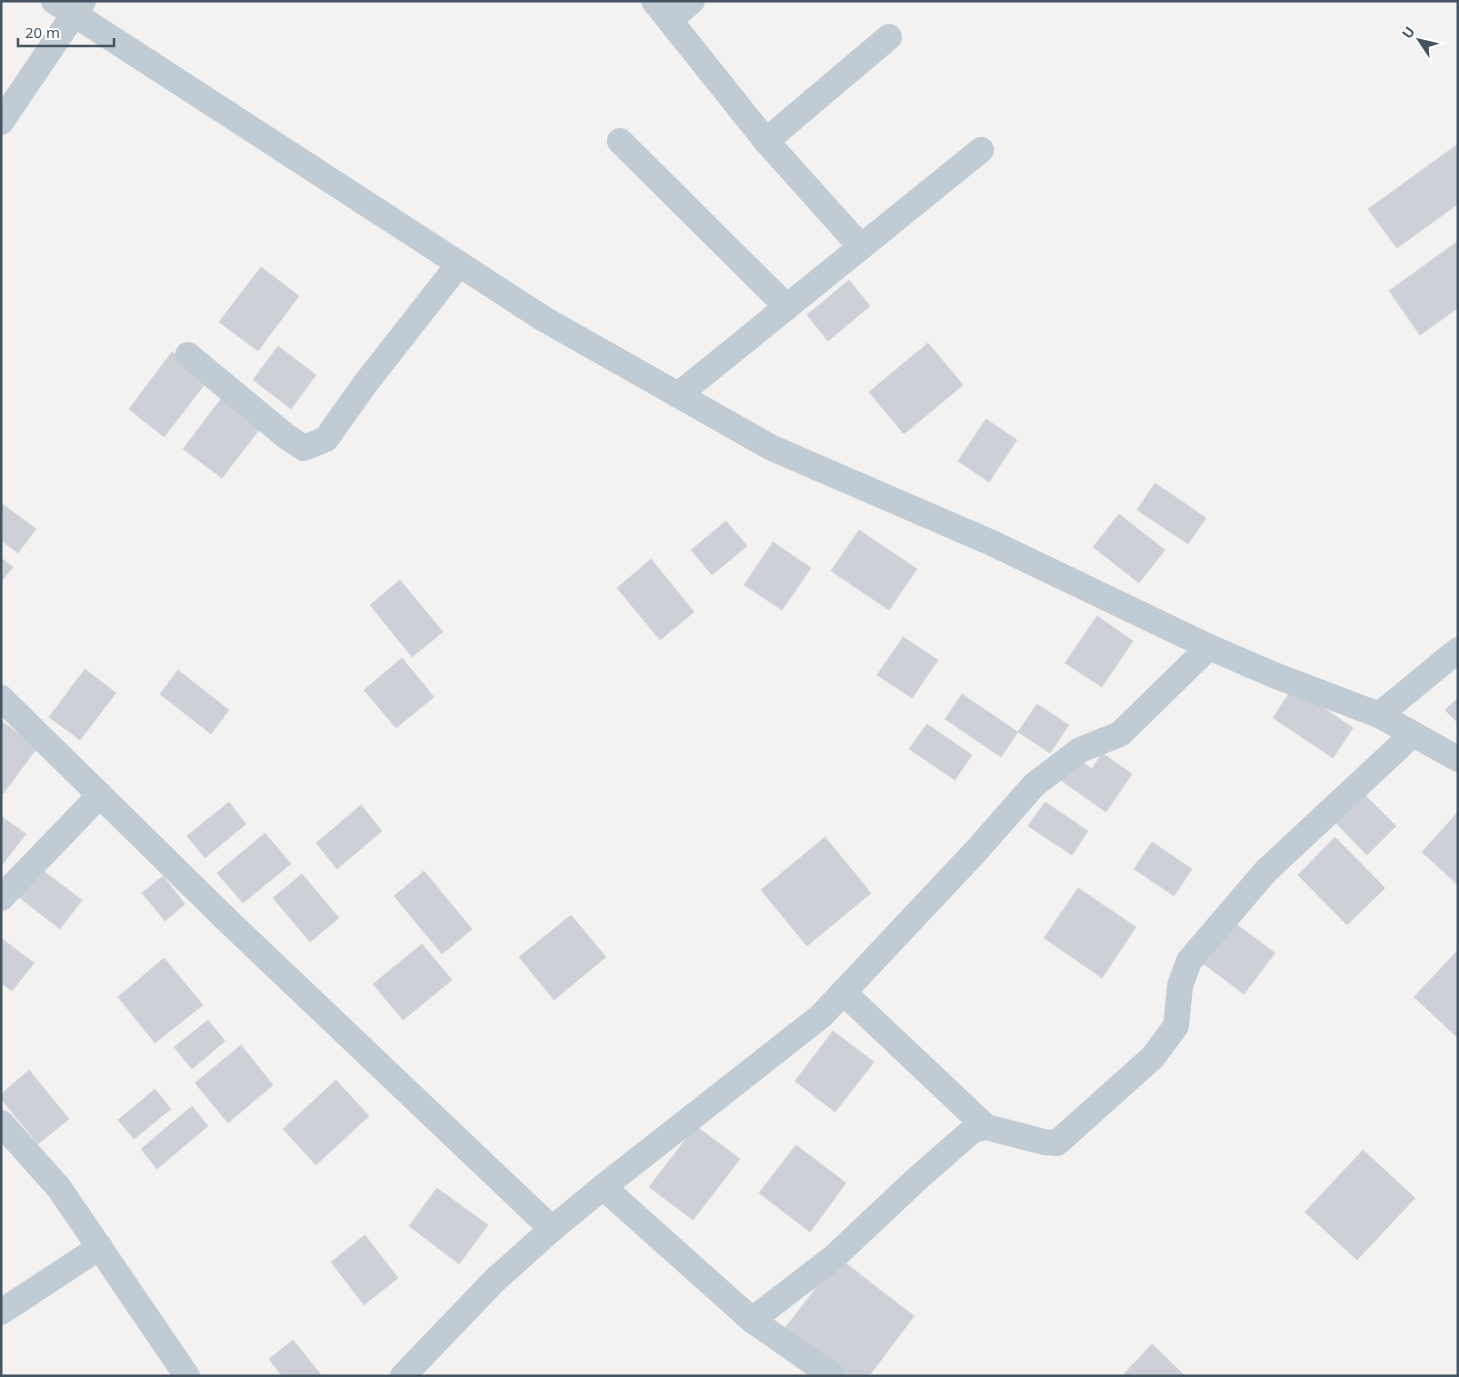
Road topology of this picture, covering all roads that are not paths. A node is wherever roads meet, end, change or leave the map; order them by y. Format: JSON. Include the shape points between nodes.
{"nodes":[{"id":1,"x":692,"y":1,"type":"edge"},
{"id":2,"x":70,"y":5,"type":"edge"},
{"id":3,"x":662,"y":11,"type":"edge"},
{"id":4,"x":889,"y":37,"type":"dead end"},
{"id":5,"x":1,"y":122,"type":"edge"},
{"id":6,"x":620,"y":141,"type":"dead end"},
{"id":7,"x":766,"y":142,"type":"junction"},
{"id":8,"x":981,"y":150,"type":"dead end"},
{"id":9,"x":860,"y":248,"type":"junction"},
{"id":10,"x":459,"y":264,"type":"junction"},
{"id":11,"x":787,"y":307,"type":"junction"},
{"id":12,"x":188,"y":354,"type":"dead end"},
{"id":13,"x":678,"y":395,"type":"junction"},
{"id":14,"x":1209,"y":647,"type":"junction"},
{"id":15,"x":1458,"y":650,"type":"edge"},
{"id":16,"x":1,"y":698,"type":"edge"},
{"id":17,"x":1379,"y":715,"type":"junction"},
{"id":18,"x":1413,"y":734,"type":"junction"},
{"id":19,"x":1458,"y":759,"type":"edge"},
{"id":20,"x":100,"y":795,"type":"junction"},
{"id":21,"x":1,"y":898,"type":"edge"},
{"id":22,"x":844,"y":992,"type":"junction"},
{"id":23,"x":1,"y":1123,"type":"edge"},
{"id":24,"x":986,"y":1127,"type":"junction"},
{"id":25,"x":603,"y":1187,"type":"junction"},
{"id":26,"x":552,"y":1229,"type":"junction"},
{"id":27,"x":100,"y":1247,"type":"junction"},
{"id":28,"x":1,"y":1312,"type":"edge"},
{"id":29,"x":752,"y":1320,"type":"junction"},
{"id":30,"x":187,"y":1376,"type":"edge"},
{"id":31,"x":403,"y":1376,"type":"edge"},
{"id":32,"x":832,"y":1376,"type":"edge"}],
"edges":[{"from":1,"to":3,"type":"street"},
{"from":2,"to":5,"type":"street"},
{"from":2,"to":10,"type":"street"},
{"from":3,"to":7,"type":"street"},
{"from":4,"to":7,"type":"street"},
{"from":6,"to":11,"type":"street"},
{"from":7,"to":9,"type":"street"},
{"from":8,"to":9,"type":"street"},
{"from":9,"to":11,"type":"street"},
{"from":10,"to":12,"type":"street","via":[[326,439],[304,448]]},
{"from":10,"to":13,"type":"street","via":[[544,319]]},
{"from":11,"to":13,"type":"street"},
{"from":13,"to":14,"type":"street","via":[[772,448],[992,543]]},
{"from":14,"to":17,"type":"street","via":[[1274,676]]},
{"from":14,"to":22,"type":"street","via":[[1120,734],[1080,750],[1034,785]]},
{"from":15,"to":17,"type":"street"},
{"from":16,"to":20,"type":"street"},
{"from":17,"to":18,"type":"street"},
{"from":18,"to":19,"type":"street"},
{"from":18,"to":24,"type":"street","via":[[1266,871],[1189,961],[1180,986],[1176,1026],[1154,1057],[1057,1143]]},
{"from":20,"to":21,"type":"street"},
{"from":20,"to":26,"type":"street"},
{"from":22,"to":24,"type":"street"},
{"from":22,"to":25,"type":"street","via":[[821,1016]]},
{"from":23,"to":27,"type":"street","via":[[59,1188]]},
{"from":24,"to":29,"type":"street","via":[[973,1130],[834,1257]]},
{"from":25,"to":26,"type":"street"},
{"from":25,"to":29,"type":"street"},
{"from":26,"to":31,"type":"street","via":[[495,1280]]},
{"from":27,"to":28,"type":"street"},
{"from":27,"to":30,"type":"street"},
{"from":29,"to":32,"type":"street"}]}
